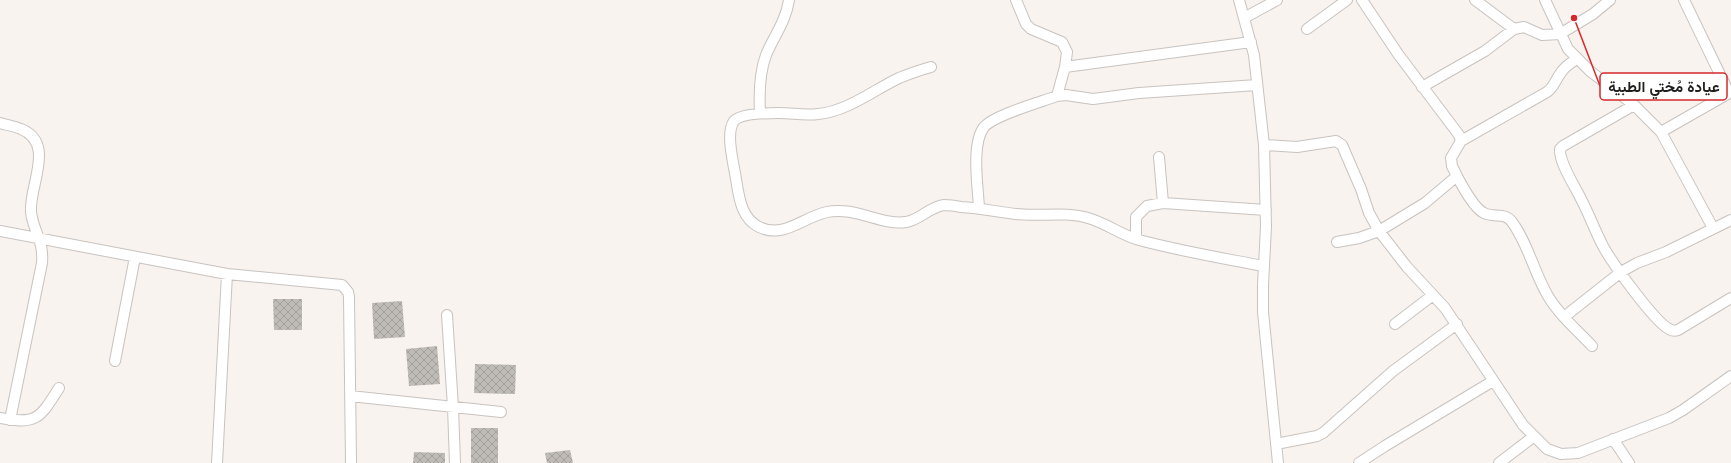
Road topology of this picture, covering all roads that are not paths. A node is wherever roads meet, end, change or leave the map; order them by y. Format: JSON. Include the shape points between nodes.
{"nodes":[{"id":1,"x":789,"y":0,"type":"edge"},
{"id":2,"x":1016,"y":0,"type":"edge"},
{"id":3,"x":1239,"y":0,"type":"edge"},
{"id":4,"x":1277,"y":0,"type":"edge"},
{"id":5,"x":1347,"y":0,"type":"edge"},
{"id":6,"x":1362,"y":0,"type":"edge"},
{"id":7,"x":1475,"y":0,"type":"edge"},
{"id":8,"x":1545,"y":0,"type":"edge"},
{"id":9,"x":1610,"y":0,"type":"edge"},
{"id":10,"x":1684,"y":0,"type":"edge"},
{"id":11,"x":1244,"y":18,"type":"junction"},
{"id":12,"x":1307,"y":29,"type":"dead end"},
{"id":13,"x":1514,"y":29,"type":"junction"},
{"id":14,"x":1560,"y":34,"type":"junction"},
{"id":15,"x":1251,"y":42,"type":"junction"},
{"id":16,"x":1577,"y":59,"type":"junction"},
{"id":17,"x":931,"y":67,"type":"dead end"},
{"id":18,"x":1065,"y":67,"type":"junction"},
{"id":19,"x":1257,"y":85,"type":"junction"},
{"id":20,"x":1422,"y":87,"type":"junction"},
{"id":21,"x":1730,"y":92,"type":"edge"},
{"id":22,"x":1057,"y":96,"type":"junction"},
{"id":23,"x":1634,"y":105,"type":"junction"},
{"id":24,"x":760,"y":113,"type":"junction"},
{"id":25,"x":0,"y":123,"type":"edge"},
{"id":26,"x":1661,"y":132,"type":"junction"},
{"id":27,"x":1461,"y":141,"type":"junction"},
{"id":28,"x":1264,"y":145,"type":"junction"},
{"id":29,"x":1159,"y":157,"type":"dead end"},
{"id":30,"x":1457,"y":176,"type":"junction"},
{"id":31,"x":1163,"y":203,"type":"junction"},
{"id":32,"x":979,"y":208,"type":"junction"},
{"id":33,"x":1266,"y":210,"type":"junction"},
{"id":34,"x":1731,"y":220,"type":"edge"},
{"id":35,"x":1713,"y":228,"type":"junction"},
{"id":36,"x":0,"y":231,"type":"edge"},
{"id":37,"x":1379,"y":231,"type":"junction"},
{"id":38,"x":40,"y":238,"type":"junction"},
{"id":39,"x":1136,"y":239,"type":"junction"},
{"id":40,"x":1337,"y":242,"type":"dead end"},
{"id":41,"x":135,"y":257,"type":"junction"},
{"id":42,"x":1263,"y":266,"type":"junction"},
{"id":43,"x":1621,"y":272,"type":"junction"},
{"id":44,"x":227,"y":274,"type":"junction"},
{"id":45,"x":1433,"y":295,"type":"junction"},
{"id":46,"x":1731,"y":298,"type":"edge"},
{"id":47,"x":447,"y":315,"type":"dead end"},
{"id":48,"x":1564,"y":317,"type":"junction"},
{"id":49,"x":1395,"y":324,"type":"dead end"},
{"id":50,"x":1457,"y":324,"type":"junction"},
{"id":51,"x":1592,"y":346,"type":"dead end"},
{"id":52,"x":114,"y":361,"type":"dead end"},
{"id":53,"x":1731,"y":376,"type":"edge"},
{"id":54,"x":1493,"y":382,"type":"junction"},
{"id":55,"x":59,"y":388,"type":"dead end"},
{"id":56,"x":350,"y":396,"type":"junction"},
{"id":57,"x":453,"y":407,"type":"junction"},
{"id":58,"x":501,"y":412,"type":"dead end"},
{"id":59,"x":5,"y":419,"type":"edge"},
{"id":60,"x":1533,"y":436,"type":"junction"},
{"id":61,"x":1613,"y":439,"type":"junction"},
{"id":62,"x":1276,"y":444,"type":"junction"},
{"id":63,"x":217,"y":463,"type":"edge"},
{"id":64,"x":351,"y":463,"type":"edge"},
{"id":65,"x":455,"y":463,"type":"edge"},
{"id":66,"x":1278,"y":463,"type":"edge"},
{"id":67,"x":1359,"y":463,"type":"edge"},
{"id":68,"x":1499,"y":463,"type":"edge"},
{"id":69,"x":1629,"y":463,"type":"edge"}],
"edges":[{"from":1,"to":24,"type":"street","via":[[782,25],[766,56],[761,75]]},
{"from":2,"to":18,"type":"street","via":[[1026,24],[1031,29],[1062,42],[1067,52]]},
{"from":3,"to":11,"type":"street"},
{"from":4,"to":11,"type":"street"},
{"from":5,"to":12,"type":"street"},
{"from":6,"to":20,"type":"street"},
{"from":7,"to":13,"type":"street"},
{"from":8,"to":14,"type":"street"},
{"from":9,"to":14,"type":"street"},
{"from":10,"to":21,"type":"street"},
{"from":11,"to":15,"type":"street"},
{"from":13,"to":14,"type":"street","via":[[1524,27],[1542,35]]},
{"from":13,"to":20,"type":"street","via":[[1485,51]]},
{"from":14,"to":16,"type":"street"},
{"from":15,"to":18,"type":"street"},
{"from":15,"to":19,"type":"street"},
{"from":16,"to":23,"type":"street"},
{"from":16,"to":27,"type":"street","via":[[1565,67],[1547,92]]},
{"from":17,"to":24,"type":"street","via":[[898,79],[864,98],[835,110],[818,114]]},
{"from":18,"to":22,"type":"street"},
{"from":19,"to":22,"type":"street","via":[[1139,93],[1093,99]]},
{"from":19,"to":28,"type":"street"},
{"from":20,"to":27,"type":"street","via":[[1459,134]]},
{"from":21,"to":26,"type":"street"},
{"from":22,"to":32,"type":"street","via":[[1001,116],[984,126],[977,149]]},
{"from":23,"to":26,"type":"street"},
{"from":23,"to":43,"type":"street","via":[[1560,149],[1601,243]]},
{"from":24,"to":32,"type":"street","via":[[740,117],[734,121],[730,144],[740,203],[749,219],[759,227],[774,232],[792,228],[815,216],[838,211],[868,215],[894,223],[917,219],[944,205]]},
{"from":25,"to":38,"type":"street","via":[[26,131],[34,139],[39,150],[31,204],[33,222]]},
{"from":26,"to":35,"type":"street"},
{"from":27,"to":30,"type":"street","via":[[1451,158]]},
{"from":28,"to":33,"type":"street"},
{"from":28,"to":37,"type":"street","via":[[1297,147],[1336,141],[1342,145],[1369,213]]},
{"from":29,"to":31,"type":"street"},
{"from":30,"to":37,"type":"street","via":[[1426,203]]},
{"from":30,"to":48,"type":"street","via":[[1477,208],[1490,215],[1504,215],[1512,222],[1548,297]]},
{"from":31,"to":33,"type":"street"},
{"from":31,"to":39,"type":"street","via":[[1147,206],[1136,217]]},
{"from":32,"to":39,"type":"street","via":[[1017,214],[1087,218]]},
{"from":33,"to":42,"type":"street"},
{"from":34,"to":35,"type":"street"},
{"from":35,"to":43,"type":"street"},
{"from":36,"to":38,"type":"street"},
{"from":37,"to":40,"type":"street"},
{"from":37,"to":45,"type":"street"},
{"from":38,"to":41,"type":"street"},
{"from":38,"to":59,"type":"street","via":[[42,262]]},
{"from":39,"to":42,"type":"street"},
{"from":41,"to":44,"type":"street"},
{"from":41,"to":52,"type":"street"},
{"from":42,"to":62,"type":"street","via":[[1263,312]]},
{"from":43,"to":46,"type":"street","via":[[1651,313],[1674,331]]},
{"from":43,"to":48,"type":"street"},
{"from":44,"to":56,"type":"street","via":[[342,285],[346,288],[349,297]]},
{"from":44,"to":63,"type":"street"},
{"from":45,"to":49,"type":"street"},
{"from":45,"to":50,"type":"street"},
{"from":47,"to":57,"type":"street"},
{"from":48,"to":51,"type":"street"},
{"from":50,"to":54,"type":"street"},
{"from":50,"to":62,"type":"street","via":[[1392,371],[1323,433]]},
{"from":53,"to":61,"type":"street","via":[[1683,410]]},
{"from":54,"to":60,"type":"street"},
{"from":54,"to":67,"type":"street"},
{"from":55,"to":59,"type":"street","via":[[38,417],[28,421]]},
{"from":56,"to":57,"type":"street"},
{"from":56,"to":64,"type":"street"},
{"from":57,"to":58,"type":"street"},
{"from":57,"to":65,"type":"street"},
{"from":60,"to":61,"type":"street","via":[[1546,450],[1561,454],[1578,453]]},
{"from":60,"to":68,"type":"street"},
{"from":61,"to":69,"type":"street"},
{"from":62,"to":66,"type":"street"}]}
